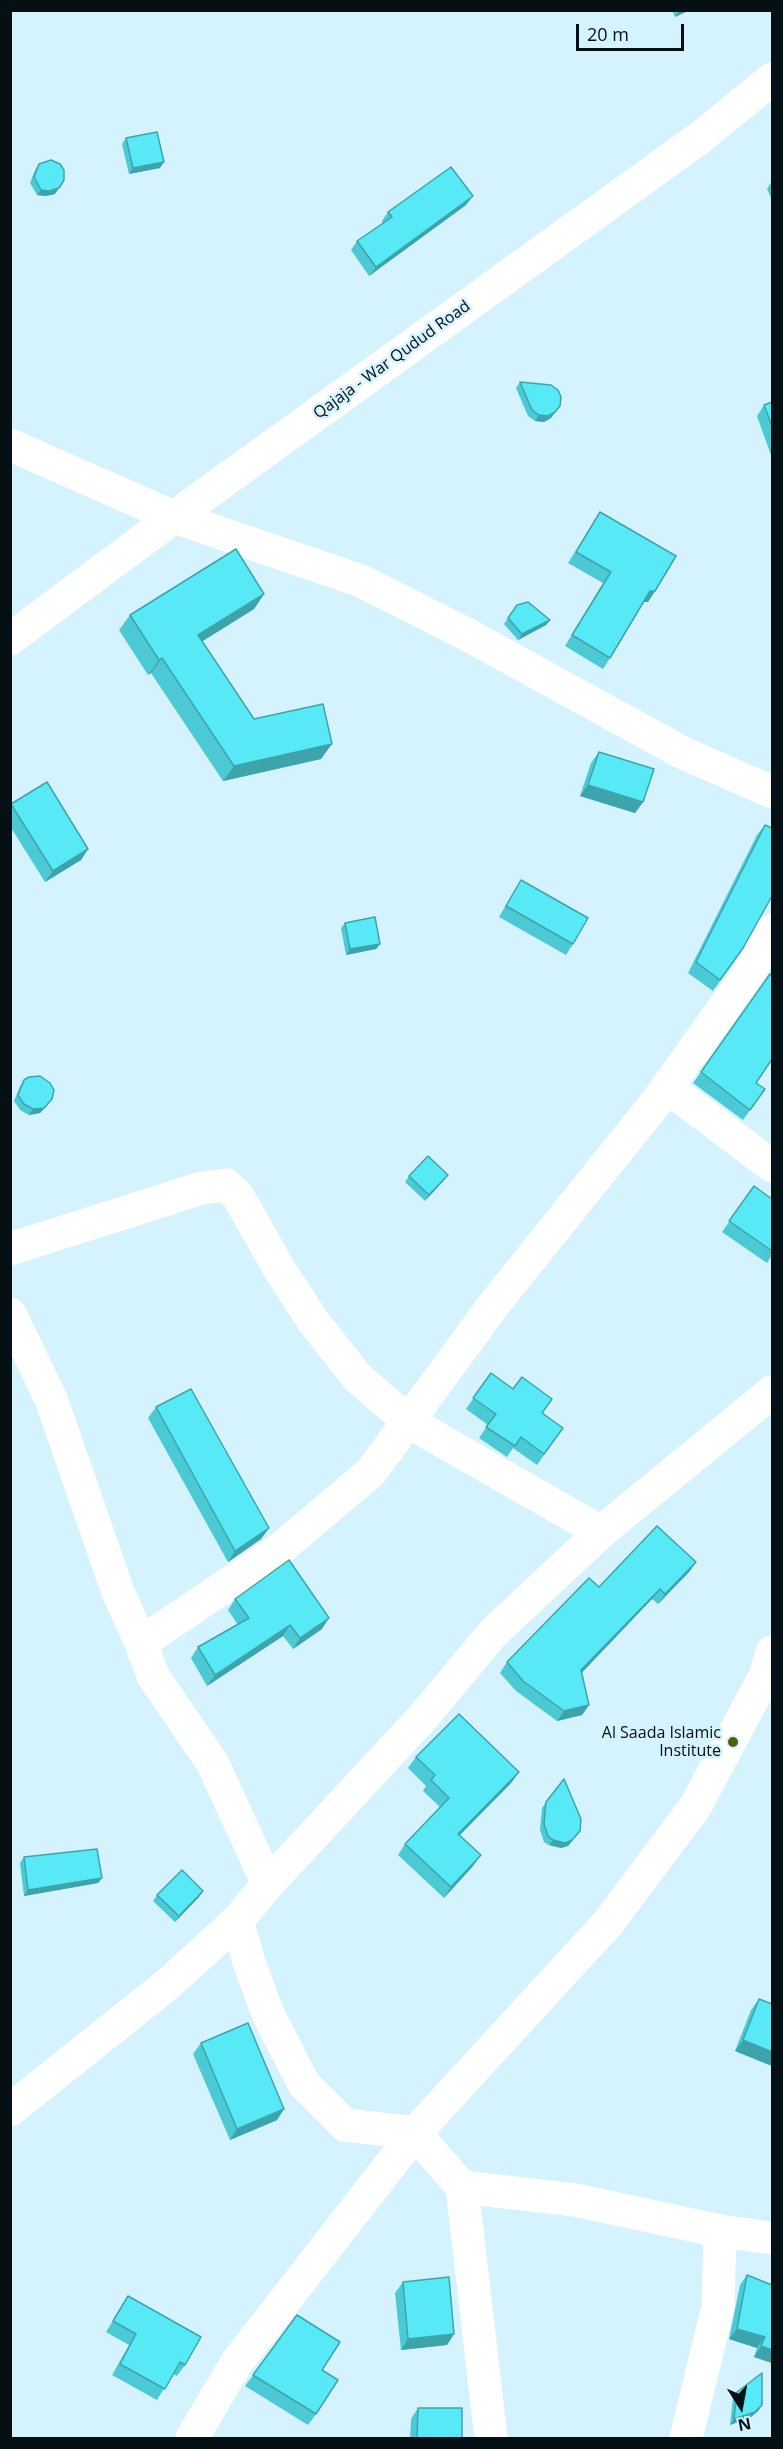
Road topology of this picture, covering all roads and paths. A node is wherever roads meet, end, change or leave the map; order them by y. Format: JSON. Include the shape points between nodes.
{"nodes":[{"id":1,"x":772,"y":79,"type":"edge"},
{"id":2,"x":10,"y":445,"type":"edge"},
{"id":3,"x":174,"y":517,"type":"junction"},
{"id":4,"x":10,"y":639,"type":"edge"},
{"id":5,"x":772,"y":792,"type":"edge"},
{"id":6,"x":772,"y":930,"type":"edge"},
{"id":7,"x":667,"y":1087,"type":"junction"},
{"id":8,"x":772,"y":1166,"type":"edge"},
{"id":9,"x":10,"y":1249,"type":"edge"},
{"id":10,"x":10,"y":1314,"type":"edge"},
{"id":11,"x":772,"y":1392,"type":"edge"},
{"id":12,"x":409,"y":1422,"type":"junction"},
{"id":13,"x":601,"y":1532,"type":"junction"},
{"id":14,"x":141,"y":1643,"type":"junction"},
{"id":15,"x":772,"y":1652,"type":"edge"},
{"id":16,"x":268,"y":1884,"type":"junction"},
{"id":17,"x":237,"y":1921,"type":"junction"},
{"id":18,"x":10,"y":2110,"type":"edge"},
{"id":19,"x":415,"y":2133,"type":"junction"},
{"id":20,"x":462,"y":2187,"type":"junction"},
{"id":21,"x":720,"y":2231,"type":"junction"},
{"id":22,"x":772,"y":2238,"type":"edge"},
{"id":23,"x":192,"y":2439,"type":"edge"},
{"id":24,"x":491,"y":2439,"type":"edge"},
{"id":25,"x":686,"y":2439,"type":"edge"}],
"edges":[{"from":1,"to":3,"type":"street","name":"Qajaja - War Qudud Road","via":[[701,137]]},
{"from":2,"to":3,"type":"street"},
{"from":3,"to":4,"type":"street","name":"Qajaja - War Qudud Road"},
{"from":3,"to":5,"type":"street","via":[[361,581],[683,753]]},
{"from":6,"to":7,"type":"street","via":[[752,968]]},
{"from":7,"to":8,"type":"street"},
{"from":7,"to":12,"type":"street","via":[[495,1303]]},
{"from":9,"to":12,"type":"street","via":[[202,1188],[226,1185],[238,1196],[278,1267],[326,1337],[358,1378]]},
{"from":10,"to":14,"type":"street","via":[[51,1399],[118,1592]]},
{"from":11,"to":13,"type":"street"},
{"from":12,"to":13,"type":"street"},
{"from":12,"to":14,"type":"street","via":[[371,1472],[280,1549]]},
{"from":13,"to":16,"type":"street","via":[[493,1634],[423,1717]]},
{"from":14,"to":16,"type":"street","via":[[153,1676],[213,1764]]},
{"from":15,"to":19,"type":"street","via":[[765,1676],[695,1807],[600,1932]]},
{"from":16,"to":17,"type":"street"},
{"from":17,"to":18,"type":"street","via":[[168,1984]]},
{"from":17,"to":19,"type":"street","via":[[268,2014],[304,2084],[345,2125]]},
{"from":19,"to":20,"type":"street"},
{"from":19,"to":23,"type":"street","via":[[237,2362]]},
{"from":20,"to":21,"type":"street","via":[[575,2200]]},
{"from":20,"to":24,"type":"street"},
{"from":21,"to":22,"type":"street"},
{"from":21,"to":25,"type":"street","via":[[718,2307]]}]}
